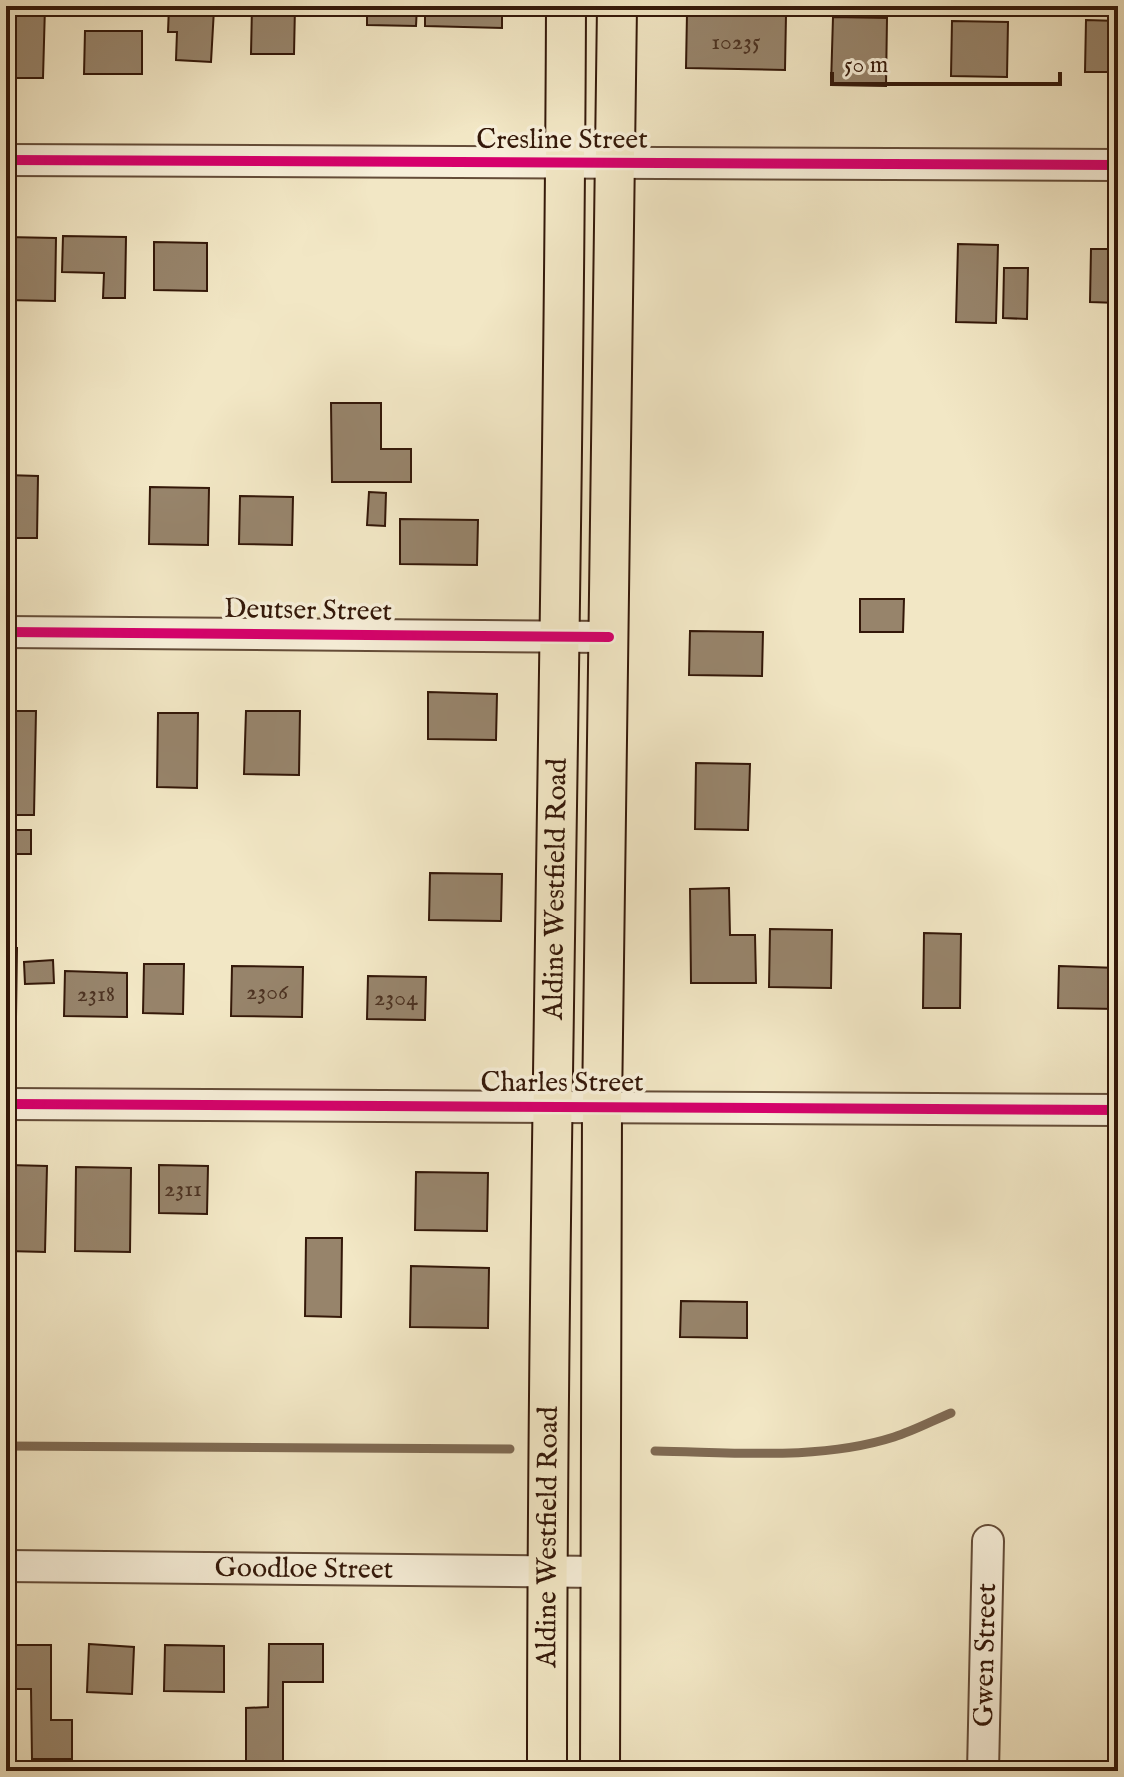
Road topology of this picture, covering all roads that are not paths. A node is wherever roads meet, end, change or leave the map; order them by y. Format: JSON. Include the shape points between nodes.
{"nodes":[{"id":1,"x":566,"y":6,"type":"edge"},
{"id":2,"x":617,"y":6,"type":"edge"},
{"id":3,"x":6,"y":160,"type":"edge"},
{"id":4,"x":565,"y":164,"type":"junction"},
{"id":5,"x":617,"y":164,"type":"junction"},
{"id":6,"x":1118,"y":165,"type":"edge"},
{"id":7,"x":6,"y":632,"type":"edge"},
{"id":8,"x":557,"y":637,"type":"junction"},
{"id":9,"x":609,"y":637,"type":"junction"},
{"id":10,"x":6,"y":1104,"type":"edge"},
{"id":11,"x":551,"y":1108,"type":"junction"},
{"id":12,"x":602,"y":1108,"type":"junction"},
{"id":13,"x":1118,"y":1110,"type":"edge"},
{"id":14,"x":988,"y":1541,"type":"dead end"},
{"id":15,"x":6,"y":1566,"type":"edge"},
{"id":16,"x":601,"y":1572,"type":"junction"},
{"id":17,"x":547,"y":1573,"type":"junction"},
{"id":18,"x":547,"y":1771,"type":"edge"},
{"id":19,"x":600,"y":1771,"type":"edge"},
{"id":20,"x":983,"y":1771,"type":"edge"}],
"edges":[{"from":1,"to":4,"type":"main road","name":"Aldine Westfield Road"},
{"from":2,"to":5,"type":"main road","name":"Aldine Westfield Road"},
{"from":3,"to":4,"type":"street","name":"Cresline Street"},
{"from":4,"to":5,"type":"street","name":"Cresline Street"},
{"from":4,"to":8,"type":"main road","name":"Aldine Westfield Road"},
{"from":5,"to":6,"type":"street","name":"Cresline Street"},
{"from":5,"to":9,"type":"main road","name":"Aldine Westfield Road"},
{"from":7,"to":8,"type":"street","name":"Deutser Street"},
{"from":8,"to":9,"type":"street","name":"Deutser Street"},
{"from":8,"to":11,"type":"main road","name":"Aldine Westfield Road"},
{"from":9,"to":12,"type":"main road","name":"Aldine Westfield Road"},
{"from":10,"to":11,"type":"street","name":"Charles Street"},
{"from":11,"to":12,"type":"street","name":"Charles Street"},
{"from":11,"to":17,"type":"main road","name":"Aldine Westfield Road"},
{"from":12,"to":13,"type":"street","name":"Charles Street"},
{"from":12,"to":16,"type":"main road","name":"Aldine Westfield Road"},
{"from":14,"to":20,"type":"street","name":"Gwen Street"},
{"from":15,"to":17,"type":"street","name":"Goodloe Street"},
{"from":16,"to":17,"type":"street","name":"Goodloe Street"},
{"from":16,"to":19,"type":"main road","name":"Aldine Westfield Road"},
{"from":17,"to":18,"type":"main road","name":"Aldine Westfield Road"}]}
